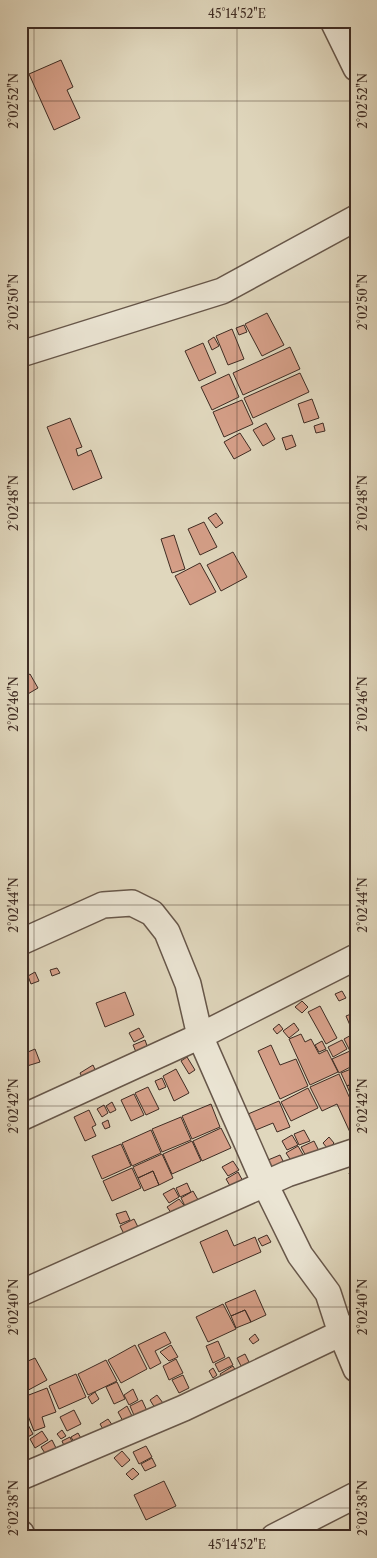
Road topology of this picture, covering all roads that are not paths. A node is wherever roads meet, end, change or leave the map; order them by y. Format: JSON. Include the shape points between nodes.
{"nodes":[{"id":1,"x":333,"y":21,"type":"edge"},
{"id":2,"x":356,"y":68,"type":"edge"},
{"id":3,"x":356,"y":218,"type":"edge"},
{"id":4,"x":21,"y":354,"type":"edge"},
{"id":5,"x":21,"y":942,"type":"edge"},
{"id":6,"x":356,"y":957,"type":"edge"},
{"id":7,"x":200,"y":1036,"type":"junction"},
{"id":8,"x":21,"y":1118,"type":"edge"},
{"id":9,"x":356,"y":1151,"type":"edge"},
{"id":10,"x":265,"y":1184,"type":"junction"},
{"id":11,"x":21,"y":1293,"type":"edge"},
{"id":12,"x":348,"y":1330,"type":"edge"},
{"id":13,"x":356,"y":1369,"type":"edge"},
{"id":14,"x":21,"y":1477,"type":"edge"},
{"id":15,"x":356,"y":1495,"type":"edge"},
{"id":16,"x":21,"y":1533,"type":"edge"},
{"id":17,"x":23,"y":1537,"type":"edge"},
{"id":18,"x":274,"y":1537,"type":"edge"}],
"edges":[{"from":1,"to":2,"type":"street"},
{"from":3,"to":4,"type":"street","via":[[222,291]]},
{"from":5,"to":7,"type":"street","via":[[103,906],[132,903],[152,913],[167,932],[188,984]]},
{"from":6,"to":7,"type":"street"},
{"from":7,"to":8,"type":"street"},
{"from":7,"to":10,"type":"street"},
{"from":9,"to":10,"type":"street"},
{"from":10,"to":11,"type":"street"},
{"from":10,"to":12,"type":"street","via":[[300,1255],[328,1292]]},
{"from":12,"to":13,"type":"street"},
{"from":12,"to":14,"type":"street","via":[[184,1408]]},
{"from":15,"to":18,"type":"street"},
{"from":16,"to":17,"type":"street"}]}
